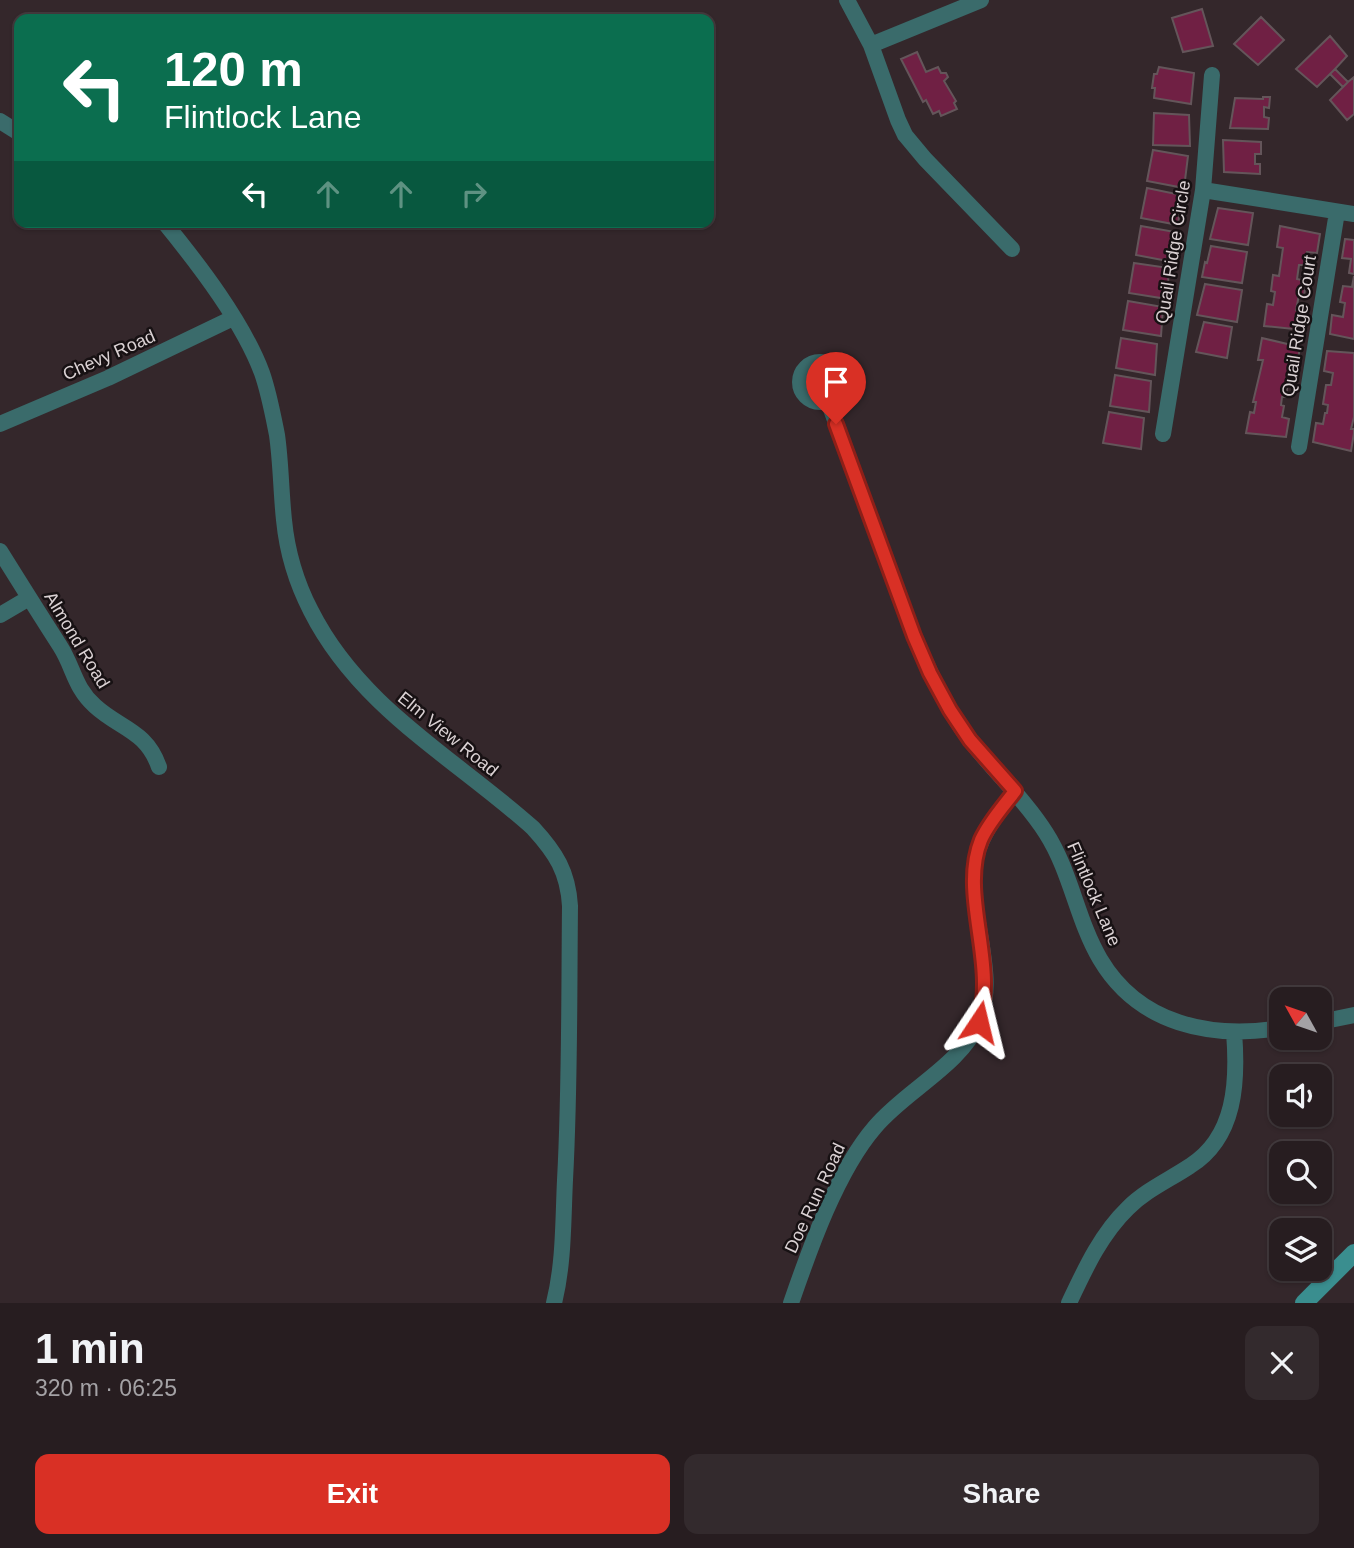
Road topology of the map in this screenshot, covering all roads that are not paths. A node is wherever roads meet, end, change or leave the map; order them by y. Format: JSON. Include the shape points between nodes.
{"nodes":[{"id":1,"x":847,"y":0,"type":"edge"},
{"id":2,"x":981,"y":0,"type":"edge"},
{"id":3,"x":871,"y":45,"type":"junction"},
{"id":4,"x":1212,"y":75,"type":"dead end"},
{"id":5,"x":1203,"y":190,"type":"junction"},
{"id":6,"x":1337,"y":212,"type":"junction"},
{"id":7,"x":1354,"y":214,"type":"edge"},
{"id":8,"x":169,"y":228,"type":"edge"},
{"id":9,"x":1012,"y":250,"type":"dead end"},
{"id":10,"x":233,"y":318,"type":"junction"},
{"id":11,"x":828,"y":401,"type":"dead end"},
{"id":12,"x":0,"y":424,"type":"edge"},
{"id":13,"x":1163,"y":434,"type":"dead end"},
{"id":14,"x":1299,"y":447,"type":"dead end"},
{"id":15,"x":0,"y":551,"type":"edge"},
{"id":16,"x":29,"y":598,"type":"junction"},
{"id":17,"x":0,"y":615,"type":"edge"},
{"id":18,"x":159,"y":767,"type":"dead end"},
{"id":19,"x":1015,"y":791,"type":"junction"},
{"id":20,"x":1354,"y":1015,"type":"edge"},
{"id":21,"x":1332,"y":1020,"type":"edge"},
{"id":22,"x":1269,"y":1029,"type":"edge"},
{"id":23,"x":1234,"y":1032,"type":"junction"},
{"id":24,"x":1354,"y":1253,"type":"edge"},
{"id":25,"x":554,"y":1303,"type":"edge"},
{"id":26,"x":791,"y":1303,"type":"edge"},
{"id":27,"x":1069,"y":1303,"type":"edge"},
{"id":28,"x":1304,"y":1303,"type":"edge"}],
"edges":[{"from":1,"to":3,"type":"street"},
{"from":2,"to":3,"type":"street"},
{"from":3,"to":9,"type":"street","via":[[909,141]]},
{"from":4,"to":5,"type":"street","name":"Quail Ridge Circle"},
{"from":5,"to":6,"type":"street"},
{"from":5,"to":13,"type":"street","name":"Quail Ridge Circle"},
{"from":6,"to":7,"type":"street"},
{"from":6,"to":14,"type":"street","name":"Quail Ridge Court"},
{"from":8,"to":10,"type":"street","name":"Elm View Road"},
{"from":10,"to":12,"type":"street","name":"Chevy Road"},
{"from":10,"to":25,"type":"street","name":"Elm View Road","via":[[263,374],[277,436],[287,542],[300,586],[324,636],[387,711],[533,828],[553,850],[567,881],[569,1099],[562,1253]]},
{"from":11,"to":19,"type":"street","name":"Flintlock Lane","via":[[930,673],[970,740]]},
{"from":15,"to":16,"type":"street","name":"Almond Road"},
{"from":16,"to":17,"type":"street"},
{"from":16,"to":18,"type":"street","name":"Almond Road","via":[[81,690],[95,706],[138,736],[154,752]]},
{"from":19,"to":23,"type":"street","name":"Flintlock Lane","via":[[1052,844],[1100,958],[1126,992],[1157,1014],[1198,1029]]},
{"from":19,"to":26,"type":"street","name":"Doe Run Road","via":[[989,824],[976,857],[974,878],[986,981],[979,1022],[960,1050],[895,1106],[859,1148],[826,1213]]},
{"from":20,"to":21,"type":"street"},
{"from":22,"to":23,"type":"street","name":"Flintlock Lane"},
{"from":23,"to":27,"type":"street","via":[[1234,1097],[1214,1145],[1192,1165],[1149,1190],[1113,1223]]},
{"from":24,"to":28,"type":"street"}]}
